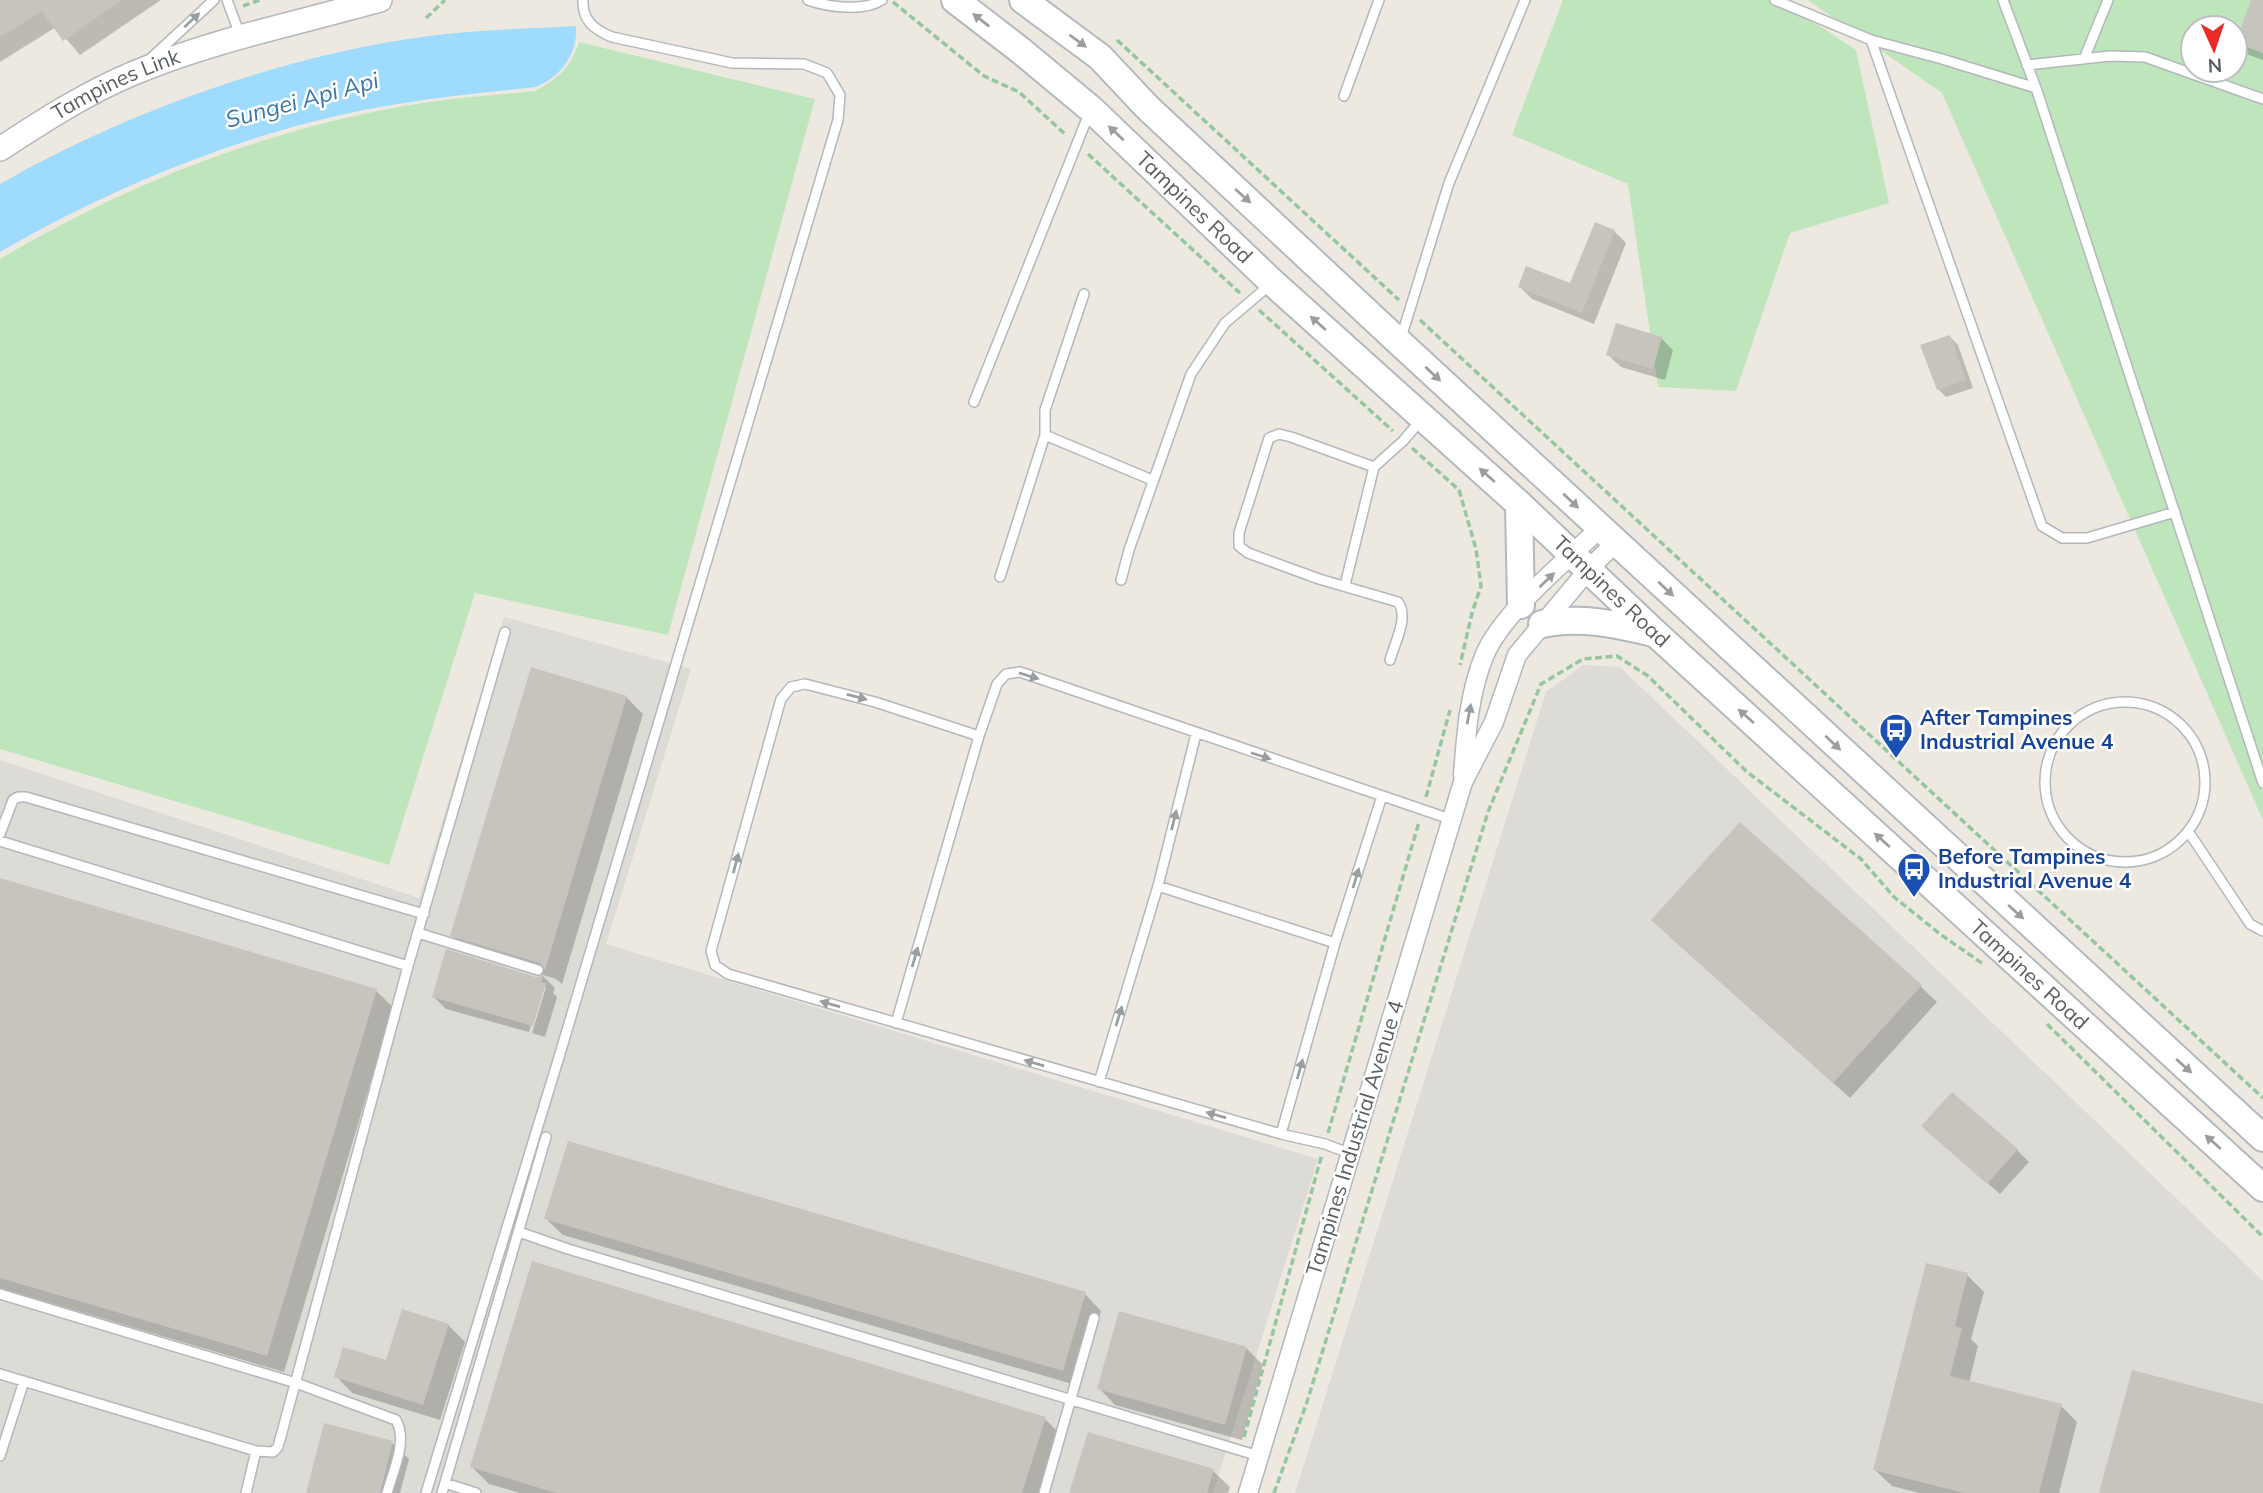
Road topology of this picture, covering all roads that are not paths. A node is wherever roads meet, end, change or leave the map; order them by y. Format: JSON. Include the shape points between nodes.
{"nodes":[{"id":1,"x":214,"y":0,"type":"edge"},
{"id":2,"x":327,"y":0,"type":"edge"},
{"id":3,"x":380,"y":0,"type":"edge"},
{"id":4,"x":583,"y":0,"type":"edge"},
{"id":5,"x":808,"y":0,"type":"edge"},
{"id":6,"x":882,"y":0,"type":"edge"},
{"id":7,"x":955,"y":0,"type":"edge"},
{"id":8,"x":1023,"y":0,"type":"edge"},
{"id":9,"x":1380,"y":0,"type":"edge"},
{"id":10,"x":1525,"y":0,"type":"edge"},
{"id":11,"x":1775,"y":0,"type":"edge"},
{"id":12,"x":2003,"y":0,"type":"edge"},
{"id":13,"x":2108,"y":0,"type":"edge"},
{"id":14,"x":229,"y":5,"type":"edge"},
{"id":15,"x":241,"y":37,"type":"junction"},
{"id":16,"x":1871,"y":40,"type":"junction"},
{"id":17,"x":2084,"y":59,"type":"junction"},
{"id":18,"x":2027,"y":65,"type":"junction"},
{"id":19,"x":135,"y":73,"type":"junction"},
{"id":20,"x":2036,"y":88,"type":"junction"},
{"id":21,"x":1344,"y":96,"type":"dead end"},
{"id":22,"x":2263,"y":99,"type":"edge"},
{"id":23,"x":1091,"y":110,"type":"junction"},
{"id":24,"x":0,"y":149,"type":"edge"},
{"id":25,"x":1273,"y":283,"type":"junction"},
{"id":26,"x":1084,"y":294,"type":"dead end"},
{"id":27,"x":1400,"y":343,"type":"junction"},
{"id":28,"x":974,"y":402,"type":"dead end"},
{"id":29,"x":1424,"y":417,"type":"junction"},
{"id":30,"x":1045,"y":435,"type":"junction"},
{"id":31,"x":1374,"y":467,"type":"junction"},
{"id":32,"x":1152,"y":480,"type":"junction"},
{"id":33,"x":1519,"y":504,"type":"junction"},
{"id":34,"x":2175,"y":512,"type":"junction"},
{"id":35,"x":1608,"y":535,"type":"junction"},
{"id":36,"x":1580,"y":563,"type":"junction"},
{"id":37,"x":1000,"y":577,"type":"dead end"},
{"id":38,"x":1121,"y":580,"type":"dead end"},
{"id":39,"x":1345,"y":585,"type":"junction"},
{"id":40,"x":1521,"y":605,"type":"junction"},
{"id":41,"x":1542,"y":624,"type":"junction"},
{"id":42,"x":505,"y":632,"type":"dead end"},
{"id":43,"x":1655,"y":633,"type":"junction"},
{"id":44,"x":1390,"y":660,"type":"dead end"},
{"id":45,"x":1196,"y":734,"type":"junction"},
{"id":46,"x":979,"y":736,"type":"junction"},
{"id":47,"x":1463,"y":782,"type":"junction"},
{"id":48,"x":2263,"y":783,"type":"edge"},
{"id":49,"x":1382,"y":796,"type":"junction"},
{"id":50,"x":1450,"y":819,"type":"junction"},
{"id":51,"x":2188,"y":831,"type":"junction"},
{"id":52,"x":0,"y":834,"type":"edge"},
{"id":53,"x":0,"y":841,"type":"edge"},
{"id":54,"x":1158,"y":887,"type":"junction"},
{"id":55,"x":425,"y":914,"type":"junction"},
{"id":56,"x":2263,"y":931,"type":"edge"},
{"id":57,"x":418,"y":933,"type":"junction"},
{"id":58,"x":1335,"y":943,"type":"junction"},
{"id":59,"x":408,"y":966,"type":"junction"},
{"id":60,"x":538,"y":970,"type":"dead end"},
{"id":61,"x":896,"y":1023,"type":"junction"},
{"id":62,"x":1099,"y":1082,"type":"junction"},
{"id":63,"x":1281,"y":1134,"type":"junction"},
{"id":64,"x":546,"y":1137,"type":"dead end"},
{"id":65,"x":2263,"y":1138,"type":"edge"},
{"id":66,"x":1351,"y":1154,"type":"junction"},
{"id":67,"x":2263,"y":1188,"type":"edge"},
{"id":68,"x":519,"y":1231,"type":"junction"},
{"id":69,"x":0,"y":1294,"type":"edge"},
{"id":70,"x":1094,"y":1318,"type":"dead end"},
{"id":71,"x":0,"y":1374,"type":"edge"},
{"id":72,"x":24,"y":1381,"type":"junction"},
{"id":73,"x":296,"y":1383,"type":"junction"},
{"id":74,"x":1071,"y":1400,"type":"junction"},
{"id":75,"x":256,"y":1451,"type":"junction"},
{"id":76,"x":0,"y":1455,"type":"edge"},
{"id":77,"x":1259,"y":1456,"type":"junction"},
{"id":78,"x":445,"y":1483,"type":"junction"},
{"id":79,"x":246,"y":1493,"type":"edge"},
{"id":80,"x":387,"y":1493,"type":"edge"},
{"id":81,"x":426,"y":1493,"type":"edge"},
{"id":82,"x":442,"y":1493,"type":"edge"},
{"id":83,"x":476,"y":1493,"type":"edge"},
{"id":84,"x":1045,"y":1493,"type":"edge"},
{"id":85,"x":1248,"y":1493,"type":"edge"}],
"edges":[{"from":19,"to":1,"type":"lane","one_way":true},
{"from":2,"to":15,"type":"street","name":"Tampines Link"},
{"from":3,"to":15,"type":"street","name":"Tampines Link"},
{"from":4,"to":81,"type":"lane","via":[[582,10],[595,30],[612,37],[732,63],[804,64],[827,73],[840,95],[838,120]]},
{"from":5,"to":6,"type":"lane","via":[[850,8]]},
{"from":23,"to":7,"type":"main road","name":"Tampines Road","one_way":true},
{"from":8,"to":27,"type":"main road","name":"Tampines Road","one_way":true,"via":[[1100,57],[1147,107]]},
{"from":9,"to":21,"type":"lane"},
{"from":10,"to":27,"type":"lane","via":[[1449,183]]},
{"from":11,"to":16,"type":"lane"},
{"from":12,"to":18,"type":"lane"},
{"from":13,"to":17,"type":"lane"},
{"from":14,"to":15,"type":"lane"},
{"from":15,"to":19,"type":"street","name":"Tampines Link"},
{"from":16,"to":20,"type":"lane"},
{"from":16,"to":34,"type":"lane","via":[[2042,526],[2062,538],[2087,538]]},
{"from":17,"to":18,"type":"lane"},
{"from":17,"to":22,"type":"lane","via":[[2145,57]]},
{"from":18,"to":20,"type":"lane"},
{"from":19,"to":24,"type":"street","name":"Tampines Link","via":[[63,108]]},
{"from":20,"to":34,"type":"lane"},
{"from":25,"to":23,"type":"main road","name":"Tampines Road","one_way":true},
{"from":23,"to":28,"type":"lane"},
{"from":29,"to":25,"type":"main road","name":"Tampines Road","one_way":true},
{"from":25,"to":32,"type":"lane","via":[[1225,323],[1191,374]]},
{"from":26,"to":30,"type":"lane","via":[[1045,410]]},
{"from":27,"to":35,"type":"main road","name":"Tampines Road","one_way":true},
{"from":29,"to":31,"type":"lane"},
{"from":33,"to":29,"type":"main road","name":"Tampines Road","one_way":true},
{"from":30,"to":32,"type":"lane"},
{"from":30,"to":37,"type":"lane"},
{"from":31,"to":39,"type":"lane"},
{"from":31,"to":39,"type":"lane","via":[[1291,437],[1279,434],[1269,438],[1239,533],[1240,546],[1248,553]]},
{"from":32,"to":38,"type":"lane"},
{"from":33,"to":36,"type":"main road","name":"Tampines Road"},
{"from":33,"to":40,"type":"main road"},
{"from":34,"to":48,"type":"lane"},
{"from":35,"to":36,"type":"street","name":"Tampines Industrial Avenue 4"},
{"from":35,"to":65,"type":"main road","name":"Tampines Road","one_way":true},
{"from":40,"to":36,"type":"street","name":"Tampines Industrial Avenue 4","one_way":true},
{"from":36,"to":41,"type":"street","name":"Tampines Industrial Avenue 4"},
{"from":36,"to":43,"type":"main road","name":"Tampines Road"},
{"from":39,"to":44,"type":"lane","via":[[1398,602],[1403,608]]},
{"from":47,"to":40,"type":"street","name":"Tampines Industrial Avenue 4","one_way":true,"via":[[1468,713],[1486,654]]},
{"from":41,"to":43,"type":"main road","via":[[1611,622]]},
{"from":41,"to":47,"type":"street","name":"Tampines Industrial Avenue 4","via":[[1517,655],[1494,722]]},
{"from":42,"to":55,"type":"lane"},
{"from":67,"to":43,"type":"main road","name":"Tampines Road","one_way":true},
{"from":46,"to":45,"type":"lane","one_way":true,"via":[[997,684],[1006,674],[1020,672]]},
{"from":45,"to":49,"type":"lane","one_way":true},
{"from":54,"to":45,"type":"lane","one_way":true},
{"from":61,"to":46,"type":"lane","one_way":true},
{"from":61,"to":46,"type":"lane","one_way":true,"via":[[728,974],[715,965],[711,951],[781,699],[791,687],[805,684]]},
{"from":47,"to":50,"type":"street","name":"Tampines Industrial Avenue 4"},
{"from":49,"to":50,"type":"lane"},
{"from":58,"to":49,"type":"lane","one_way":true},
{"from":50,"to":66,"type":"street","name":"Tampines Industrial Avenue 4"},
{"from":51,"to":51,"type":"lane","via":[[2202,807],[2206,779],[2200,752],[2185,729],[2164,712],[2137,702],[2109,703],[2083,713],[2062,731],[2049,753],[2044,778],[2047,803],[2057,825],[2074,844],[2096,857],[2121,862],[2147,859]]},
{"from":51,"to":56,"type":"lane","via":[[2250,924]]},
{"from":52,"to":55,"type":"lane","via":[[13,800],[26,797]]},
{"from":53,"to":59,"type":"lane"},
{"from":54,"to":58,"type":"lane"},
{"from":62,"to":54,"type":"lane","one_way":true},
{"from":55,"to":57,"type":"lane"},
{"from":57,"to":59,"type":"lane"},
{"from":57,"to":60,"type":"lane"},
{"from":63,"to":58,"type":"lane","one_way":true},
{"from":59,"to":73,"type":"lane"},
{"from":62,"to":61,"type":"lane","one_way":true},
{"from":63,"to":62,"type":"lane","one_way":true},
{"from":63,"to":66,"type":"lane"},
{"from":64,"to":68,"type":"lane"},
{"from":66,"to":77,"type":"street","name":"Tampines Industrial Avenue 4"},
{"from":68,"to":74,"type":"lane"},
{"from":68,"to":78,"type":"lane"},
{"from":69,"to":73,"type":"lane"},
{"from":70,"to":74,"type":"lane"},
{"from":71,"to":72,"type":"lane"},
{"from":72,"to":75,"type":"lane"},
{"from":72,"to":76,"type":"lane"},
{"from":73,"to":75,"type":"lane","via":[[278,1447],[273,1452]]},
{"from":73,"to":80,"type":"lane","via":[[396,1420],[402,1439]]},
{"from":74,"to":77,"type":"lane"},
{"from":74,"to":84,"type":"lane"},
{"from":75,"to":79,"type":"lane"},
{"from":77,"to":85,"type":"street","name":"Tampines Industrial Avenue 4"},
{"from":78,"to":82,"type":"lane"},
{"from":78,"to":83,"type":"lane"}]}
